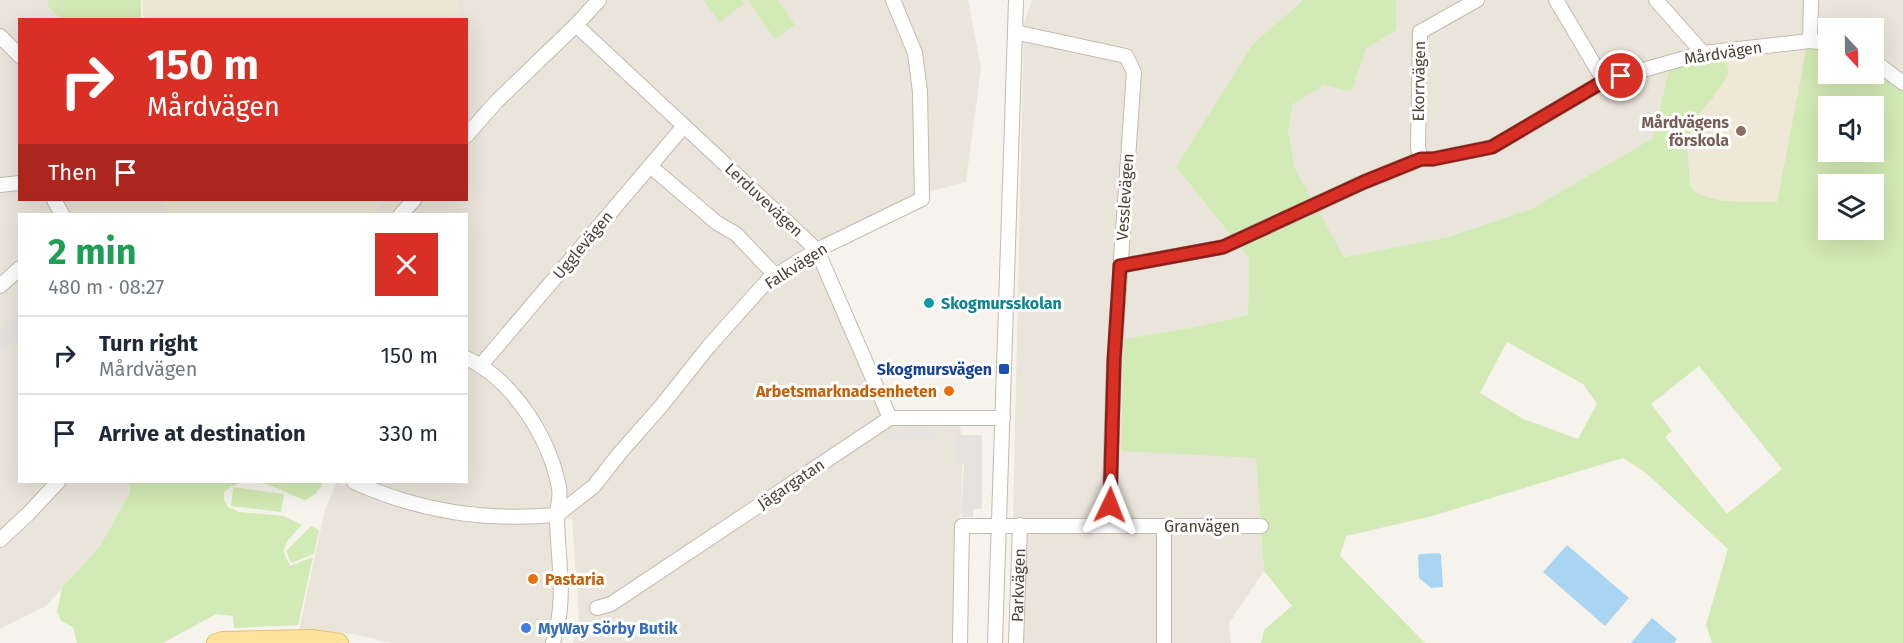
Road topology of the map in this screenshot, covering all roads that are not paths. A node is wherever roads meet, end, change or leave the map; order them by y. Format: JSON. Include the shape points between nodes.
{"nodes":[{"id":1,"x":599,"y":0,"type":"edge"},
{"id":2,"x":893,"y":0,"type":"edge"},
{"id":3,"x":1016,"y":0,"type":"edge"},
{"id":4,"x":1477,"y":0,"type":"edge"},
{"id":5,"x":1556,"y":0,"type":"edge"},
{"id":6,"x":1656,"y":0,"type":"edge"},
{"id":7,"x":1811,"y":0,"type":"edge"},
{"id":8,"x":576,"y":25,"type":"junction"},
{"id":9,"x":1016,"y":32,"type":"junction"},
{"id":10,"x":0,"y":36,"type":"edge"},
{"id":11,"x":1810,"y":41,"type":"junction"},
{"id":12,"x":1818,"y":42,"type":"edge"},
{"id":13,"x":1703,"y":53,"type":"junction"},
{"id":14,"x":18,"y":54,"type":"edge"},
{"id":15,"x":1884,"y":69,"type":"edge"},
{"id":16,"x":1604,"y":81,"type":"junction"},
{"id":17,"x":1903,"y":83,"type":"edge"},
{"id":18,"x":684,"y":126,"type":"junction"},
{"id":19,"x":468,"y":134,"type":"edge"},
{"id":20,"x":1421,"y":159,"type":"junction"},
{"id":21,"x":650,"y":166,"type":"junction"},
{"id":22,"x":18,"y":183,"type":"edge"},
{"id":23,"x":0,"y":185,"type":"edge"},
{"id":24,"x":413,"y":201,"type":"edge"},
{"id":25,"x":402,"y":213,"type":"edge"},
{"id":26,"x":817,"y":250,"type":"junction"},
{"id":27,"x":1120,"y":266,"type":"junction"},
{"id":28,"x":18,"y":270,"type":"edge"},
{"id":29,"x":776,"y":276,"type":"junction"},
{"id":30,"x":0,"y":286,"type":"edge"},
{"id":31,"x":468,"y":359,"type":"edge"},
{"id":32,"x":481,"y":365,"type":"junction"},
{"id":33,"x":890,"y":418,"type":"junction"},
{"id":34,"x":1002,"y":418,"type":"junction"},
{"id":35,"x":57,"y":483,"type":"edge"},
{"id":36,"x":356,"y":483,"type":"edge"},
{"id":37,"x":557,"y":515,"type":"junction"},
{"id":38,"x":1020,"y":525,"type":"junction"},
{"id":39,"x":999,"y":526,"type":"junction"},
{"id":40,"x":1109,"y":526,"type":"junction"},
{"id":41,"x":1164,"y":526,"type":"junction"},
{"id":42,"x":1261,"y":526,"type":"dead end"},
{"id":43,"x":0,"y":540,"type":"edge"},
{"id":44,"x":597,"y":608,"type":"dead end"},
{"id":45,"x":216,"y":643,"type":"edge"},
{"id":46,"x":339,"y":643,"type":"edge"},
{"id":47,"x":553,"y":643,"type":"edge"},
{"id":48,"x":960,"y":643,"type":"edge"},
{"id":49,"x":995,"y":643,"type":"edge"},
{"id":50,"x":1016,"y":643,"type":"edge"},
{"id":51,"x":1164,"y":643,"type":"edge"}],
"edges":[{"from":1,"to":8,"type":"street"},
{"from":2,"to":26,"type":"street","name":"Falkvägen","via":[[915,53],[920,92],[922,199]]},
{"from":3,"to":9,"type":"street"},
{"from":4,"to":20,"type":"street","name":"Ekorrvägen","via":[[1420,32]]},
{"from":5,"to":16,"type":"street"},
{"from":6,"to":13,"type":"street"},
{"from":7,"to":11,"type":"street"},
{"from":8,"to":18,"type":"street","name":"Lerduvevägen"},
{"from":8,"to":19,"type":"street"},
{"from":9,"to":27,"type":"street","name":"Vesslevägen","via":[[1126,56],[1134,72]]},
{"from":9,"to":34,"type":"street"},
{"from":10,"to":14,"type":"street"},
{"from":11,"to":12,"type":"street","name":"Mårdvägen"},
{"from":11,"to":13,"type":"street","name":"Mårdvägen"},
{"from":13,"to":16,"type":"street","name":"Mårdvägen"},
{"from":15,"to":17,"type":"street"},
{"from":16,"to":20,"type":"street","name":"Mårdvägen","via":[[1492,147]]},
{"from":18,"to":21,"type":"street","name":"Ugglevägen"},
{"from":18,"to":26,"type":"street","name":"Lerduvevägen"},
{"from":20,"to":27,"type":"street","name":"Mårdvägen","via":[[1223,247]]},
{"from":21,"to":29,"type":"street","via":[[717,223],[736,234]]},
{"from":21,"to":32,"type":"street","name":"Ugglevägen"},
{"from":22,"to":23,"type":"street"},
{"from":24,"to":25,"type":"street"},
{"from":26,"to":29,"type":"street","name":"Falkvägen"},
{"from":26,"to":33,"type":"street","name":"Lerduvevägen"},
{"from":27,"to":40,"type":"street","name":"Vesslevägen"},
{"from":28,"to":30,"type":"street"},
{"from":29,"to":37,"type":"street","name":"Falkvägen","via":[[768,280],[710,346],[594,486]]},
{"from":31,"to":32,"type":"street"},
{"from":32,"to":37,"type":"street","via":[[503,384],[533,422],[545,445],[560,491]]},
{"from":33,"to":34,"type":"street"},
{"from":33,"to":44,"type":"street","name":"Jägargatan","via":[[611,604]]},
{"from":34,"to":39,"type":"street"},
{"from":35,"to":43,"type":"street"},
{"from":36,"to":37,"type":"street","via":[[407,501],[471,516]]},
{"from":37,"to":47,"type":"street","via":[[560,614]]},
{"from":38,"to":39,"type":"street","name":"Granvägen"},
{"from":38,"to":40,"type":"street","name":"Granvägen"},
{"from":38,"to":50,"type":"street","name":"Parkvägen"},
{"from":39,"to":48,"type":"street","via":[[962,526]]},
{"from":39,"to":49,"type":"street"},
{"from":40,"to":41,"type":"street","name":"Granvägen"},
{"from":41,"to":42,"type":"street","name":"Granvägen"},
{"from":41,"to":51,"type":"street"},
{"from":45,"to":46,"type":"main road","via":[[312,639]]}]}
